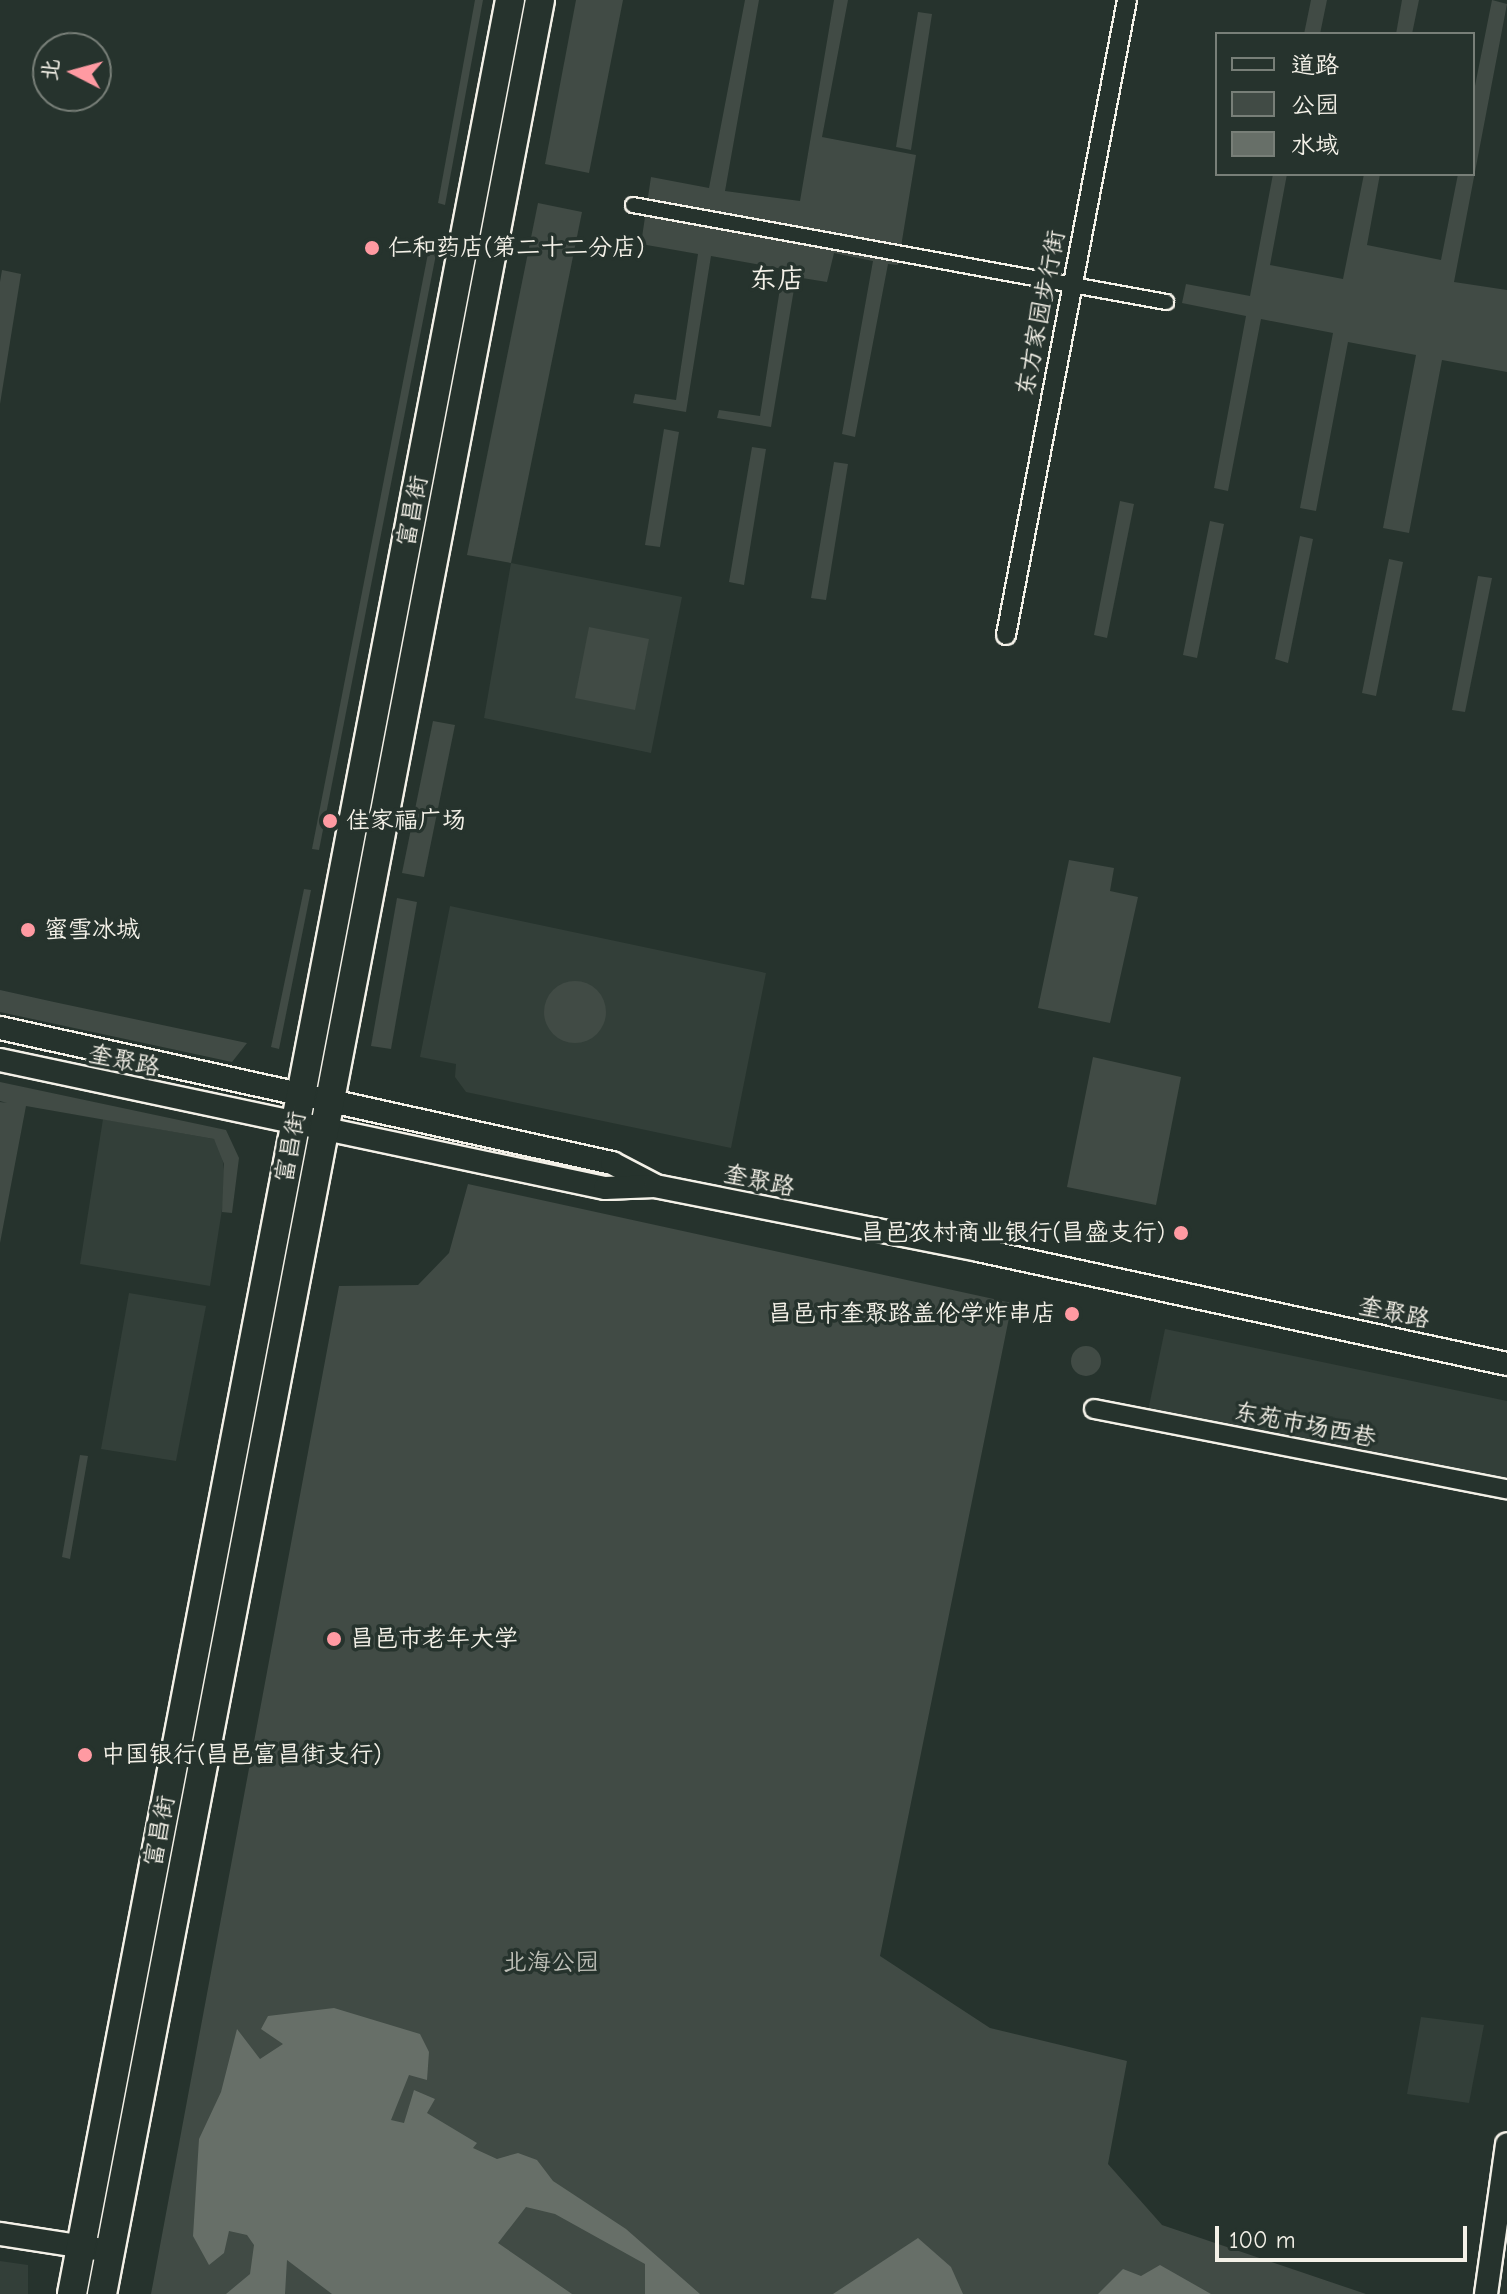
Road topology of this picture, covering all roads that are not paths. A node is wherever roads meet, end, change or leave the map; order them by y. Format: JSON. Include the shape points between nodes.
{"nodes":[{"id":1,"x":510,"y":0,"type":"edge"},
{"id":2,"x":540,"y":0,"type":"edge"},
{"id":3,"x":1127,"y":0,"type":"edge"},
{"id":4,"x":633,"y":205,"type":"dead end"},
{"id":5,"x":1071,"y":282,"type":"junction"},
{"id":6,"x":1166,"y":302,"type":"dead end"},
{"id":7,"x":1006,"y":635,"type":"dead end"},
{"id":8,"x":0,"y":1028,"type":"edge"},
{"id":9,"x":0,"y":1060,"type":"edge"},
{"id":10,"x":301,"y":1093,"type":"junction"},
{"id":11,"x":330,"y":1101,"type":"junction"},
{"id":12,"x":295,"y":1124,"type":"junction"},
{"id":13,"x":324,"y":1133,"type":"junction"},
{"id":14,"x":655,"y":1186,"type":"junction"},
{"id":15,"x":1507,"y":1364,"type":"edge"},
{"id":16,"x":1094,"y":1409,"type":"dead end"},
{"id":17,"x":1507,"y":1489,"type":"edge"},
{"id":18,"x":1507,"y":2144,"type":"edge"},
{"id":19,"x":0,"y":2234,"type":"edge"},
{"id":20,"x":81,"y":2246,"type":"junction"},
{"id":21,"x":110,"y":2251,"type":"junction"},
{"id":22,"x":72,"y":2294,"type":"edge"},
{"id":23,"x":102,"y":2294,"type":"edge"},
{"id":24,"x":1486,"y":2294,"type":"edge"}],
"edges":[{"from":1,"to":10,"type":"main road","name":"富昌街"},
{"from":2,"to":11,"type":"main road","name":"富昌街"},
{"from":3,"to":5,"type":"street","name":"东方家园步行街"},
{"from":4,"to":5,"type":"street"},
{"from":5,"to":6,"type":"street"},
{"from":5,"to":7,"type":"street","name":"东方家园步行街"},
{"from":8,"to":10,"type":"street"},
{"from":9,"to":12,"type":"street","name":"奎聚路"},
{"from":10,"to":11,"type":"street"},
{"from":10,"to":12,"type":"main road","name":"富昌街"},
{"from":11,"to":13,"type":"main road","name":"富昌街"},
{"from":11,"to":14,"type":"street","via":[[612,1163]]},
{"from":12,"to":13,"type":"street","name":"奎聚路"},
{"from":12,"to":20,"type":"main road","name":"富昌街"},
{"from":13,"to":14,"type":"street","name":"奎聚路","via":[[605,1188]]},
{"from":13,"to":21,"type":"main road","name":"富昌街"},
{"from":14,"to":15,"type":"street","name":"奎聚路"},
{"from":16,"to":17,"type":"street","name":"东苑市场西巷"},
{"from":18,"to":24,"type":"street"},
{"from":19,"to":20,"type":"street"},
{"from":20,"to":21,"type":"street"},
{"from":20,"to":22,"type":"main road","name":"富昌街"},
{"from":21,"to":23,"type":"main road","name":"富昌街"}]}
